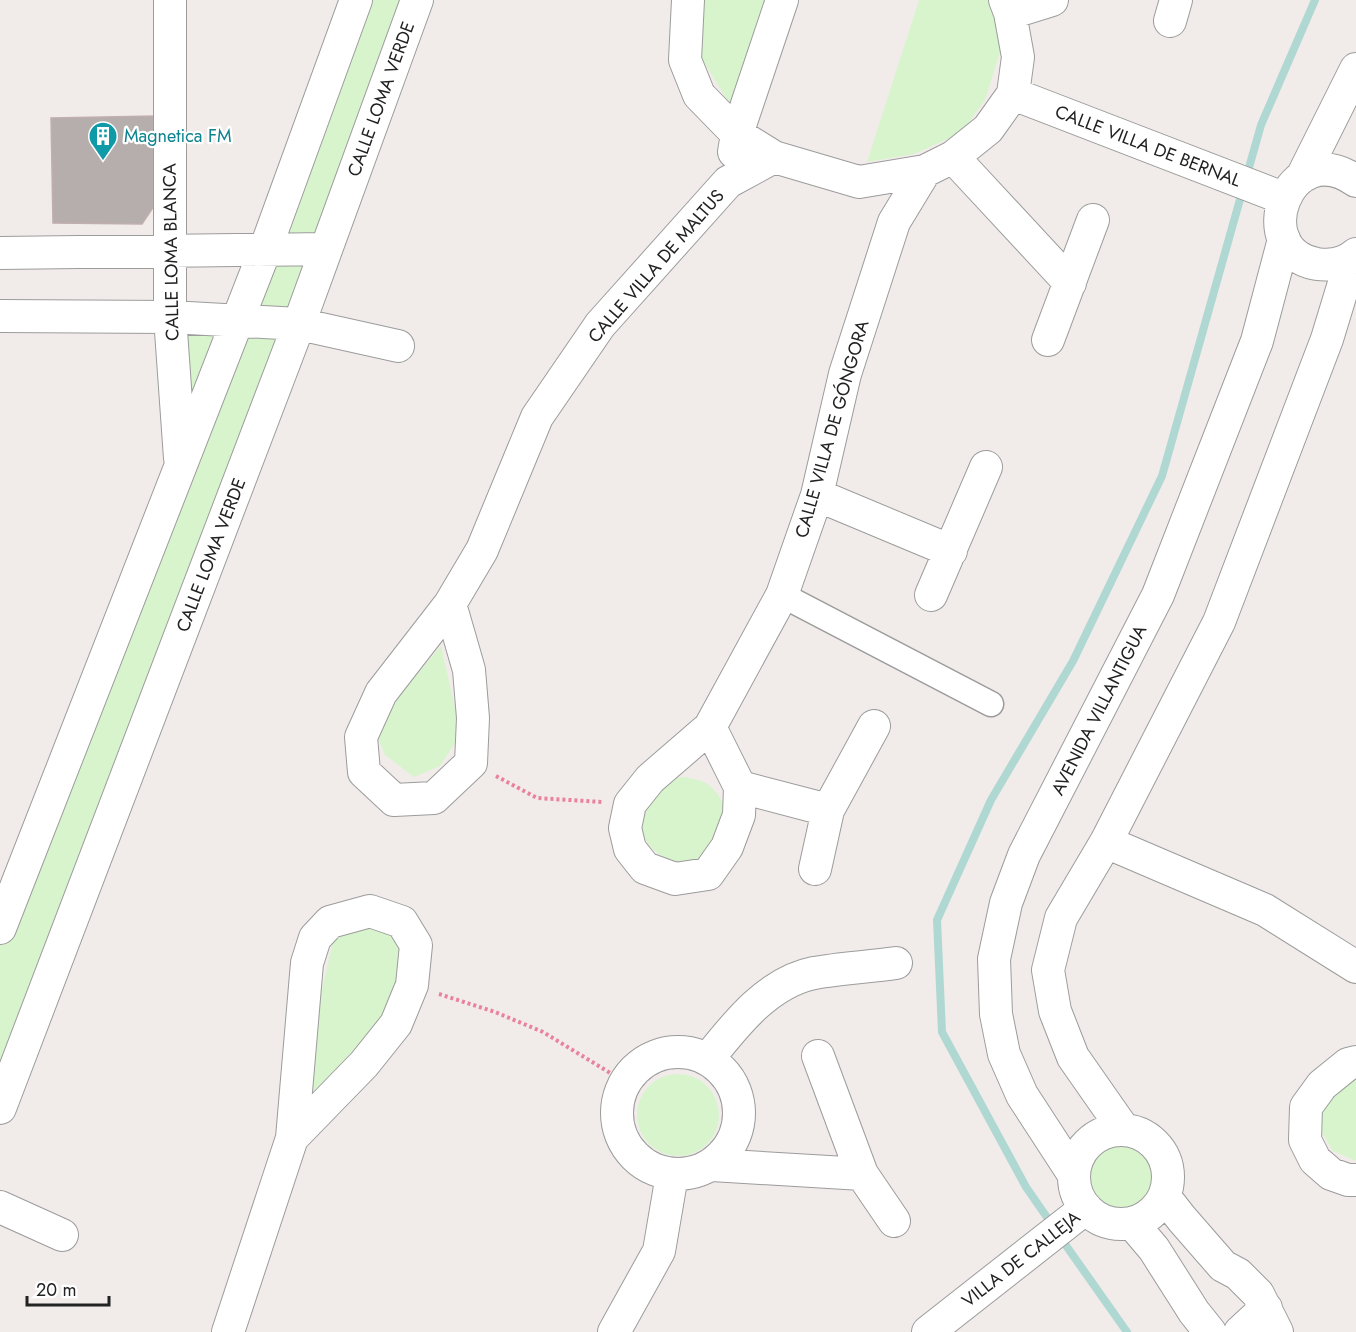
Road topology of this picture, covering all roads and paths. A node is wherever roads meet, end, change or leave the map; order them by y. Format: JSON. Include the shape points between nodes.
{"nodes":[{"id":1,"x":170,"y":0,"type":"edge"},
{"id":2,"x":356,"y":0,"type":"edge"},
{"id":3,"x":417,"y":0,"type":"edge"},
{"id":4,"x":688,"y":0,"type":"edge"},
{"id":5,"x":782,"y":0,"type":"edge"},
{"id":6,"x":1052,"y":0,"type":"edge"},
{"id":7,"x":1008,"y":7,"type":"edge"},
{"id":8,"x":1356,"y":69,"type":"edge"},
{"id":9,"x":1013,"y":94,"type":"junction"},
{"id":10,"x":737,"y":134,"type":"junction"},
{"id":11,"x":774,"y":157,"type":"junction"},
{"id":12,"x":953,"y":157,"type":"junction"},
{"id":13,"x":925,"y":171,"type":"junction"},
{"id":14,"x":1356,"y":181,"type":"edge"},
{"id":15,"x":859,"y":182,"type":"junction"},
{"id":16,"x":728,"y":183,"type":"junction"},
{"id":17,"x":1282,"y":188,"type":"junction"},
{"id":18,"x":1093,"y":220,"type":"dead end"},
{"id":19,"x":894,"y":222,"type":"junction"},
{"id":20,"x":1284,"y":239,"type":"junction"},
{"id":21,"x":326,"y":249,"type":"junction"},
{"id":22,"x":265,"y":250,"type":"junction"},
{"id":23,"x":170,"y":251,"type":"junction"},
{"id":24,"x":0,"y":253,"type":"edge"},
{"id":25,"x":1354,"y":256,"type":"edge"},
{"id":26,"x":1070,"y":283,"type":"junction"},
{"id":27,"x":0,"y":316,"type":"edge"},
{"id":28,"x":170,"y":317,"type":"junction"},
{"id":29,"x":237,"y":321,"type":"junction"},
{"id":30,"x":299,"y":324,"type":"junction"},
{"id":31,"x":1048,"y":340,"type":"dead end"},
{"id":32,"x":398,"y":346,"type":"dead end"},
{"id":33,"x":987,"y":467,"type":"dead end"},
{"id":34,"x":181,"y":468,"type":"junction"},
{"id":35,"x":817,"y":495,"type":"junction"},
{"id":36,"x":951,"y":551,"type":"junction"},
{"id":37,"x":782,"y":595,"type":"junction"},
{"id":38,"x":931,"y":595,"type":"dead end"},
{"id":39,"x":450,"y":604,"type":"junction"},
{"id":40,"x":991,"y":704,"type":"dead end"},
{"id":41,"x":874,"y":726,"type":"dead end"},
{"id":42,"x":710,"y":727,"type":"junction"},
{"id":43,"x":471,"y":763,"type":"junction"},
{"id":44,"x":740,"y":788,"type":"junction"},
{"id":45,"x":630,"y":804,"type":"junction"},
{"id":46,"x":828,"y":810,"type":"junction"},
{"id":47,"x":1107,"y":842,"type":"junction"},
{"id":48,"x":815,"y":869,"type":"dead end"},
{"id":49,"x":0,"y":928,"type":"edge"},
{"id":50,"x":897,"y":963,"type":"dead end"},
{"id":51,"x":1356,"y":967,"type":"edge"},
{"id":52,"x":412,"y":985,"type":"junction"},
{"id":53,"x":818,"y":1056,"type":"dead end"},
{"id":54,"x":708,"y":1059,"type":"junction"},
{"id":55,"x":1356,"y":1062,"type":"edge"},
{"id":56,"x":625,"y":1082,"type":"junction"},
{"id":57,"x":0,"y":1108,"type":"edge"},
{"id":58,"x":1124,"y":1130,"type":"junction"},
{"id":59,"x":292,"y":1138,"type":"junction"},
{"id":60,"x":712,"y":1165,"type":"junction"},
{"id":61,"x":862,"y":1174,"type":"junction"},
{"id":62,"x":672,"y":1175,"type":"junction"},
{"id":63,"x":1074,"y":1175,"type":"junction"},
{"id":64,"x":1356,"y":1180,"type":"edge"},
{"id":65,"x":1164,"y":1196,"type":"junction"},
{"id":66,"x":0,"y":1207,"type":"edge"},
{"id":67,"x":1078,"y":1214,"type":"junction"},
{"id":68,"x":894,"y":1221,"type":"dead end"},
{"id":69,"x":1132,"y":1223,"type":"junction"},
{"id":70,"x":62,"y":1235,"type":"dead end"},
{"id":71,"x":1223,"y":1266,"type":"junction"},
{"id":72,"x":1188,"y":1301,"type":"junction"},
{"id":73,"x":1271,"y":1320,"type":"edge"},
{"id":74,"x":228,"y":1332,"type":"edge"},
{"id":75,"x":614,"y":1332,"type":"edge"},
{"id":76,"x":928,"y":1332,"type":"edge"},
{"id":77,"x":1210,"y":1332,"type":"edge"},
{"id":78,"x":1240,"y":1332,"type":"edge"}],
"edges":[{"from":1,"to":23,"type":"street","name":"CALLE LOMA BLANCA"},
{"from":2,"to":22,"type":"street"},
{"from":3,"to":21,"type":"street","name":"CALLE LOMA VERDE"},
{"from":4,"to":10,"type":"street","via":[[685,60],[699,95]]},
{"from":5,"to":10,"type":"street"},
{"from":6,"to":7,"type":"street"},
{"from":7,"to":9,"type":"street","via":[[1018,57]]},
{"from":8,"to":17,"type":"street"},
{"from":9,"to":12,"type":"street","via":[[988,129]]},
{"from":9,"to":17,"type":"street","name":"CALLE VILLA DE BERNAL","via":[[1226,176]]},
{"from":10,"to":11,"type":"street"},
{"from":10,"to":16,"type":"street","name":"CALLE VILLA DE MALTUS"},
{"from":11,"to":15,"type":"street"},
{"from":11,"to":16,"type":"street","name":"CALLE VILLA DE MALTUS"},
{"from":12,"to":13,"type":"street"},
{"from":12,"to":26,"type":"street"},
{"from":13,"to":15,"type":"street"},
{"from":13,"to":19,"type":"street","name":"CALLE VILLA DE GÓNGORA"},
{"from":14,"to":17,"type":"street","via":[[1333,171],[1317,171]]},
{"from":15,"to":19,"type":"street"},
{"from":16,"to":39,"type":"street","name":"CALLE VILLA DE MALTUS","via":[[600,326],[537,417],[482,550]]},
{"from":17,"to":20,"type":"street","via":[[1279,219]]},
{"from":18,"to":26,"type":"street"},
{"from":19,"to":35,"type":"street","name":"CALLE VILLA DE GÓNGORA","via":[[845,374]]},
{"from":20,"to":25,"type":"street","via":[[1292,250],[1314,263],[1340,263]]},
{"from":20,"to":63,"type":"street","name":"AVENIDA VILLANTIGUA","via":[[1257,340],[1158,595],[1024,855],[1006,903],[993,959],[996,1014],[1004,1054],[1022,1095]]},
{"from":21,"to":22,"type":"street"},
{"from":21,"to":30,"type":"street","name":"CALLE LOMA VERDE"},
{"from":22,"to":23,"type":"street"},
{"from":22,"to":29,"type":"street"},
{"from":23,"to":24,"type":"street"},
{"from":23,"to":28,"type":"street","name":"CALLE LOMA BLANCA"},
{"from":25,"to":47,"type":"street","via":[[1327,339],[1219,622]]},
{"from":26,"to":31,"type":"street"},
{"from":27,"to":28,"type":"street"},
{"from":28,"to":29,"type":"street"},
{"from":28,"to":34,"type":"street","name":"CALLE LOMA BLANCA"},
{"from":29,"to":30,"type":"street"},
{"from":29,"to":34,"type":"street"},
{"from":30,"to":32,"type":"street"},
{"from":30,"to":57,"type":"street","name":"CALLE LOMA VERDE"},
{"from":33,"to":36,"type":"street"},
{"from":34,"to":49,"type":"street"},
{"from":35,"to":36,"type":"street"},
{"from":35,"to":37,"type":"street","name":"CALLE VILLA DE GÓNGORA"},
{"from":36,"to":38,"type":"street"},
{"from":37,"to":40,"type":"street"},
{"from":37,"to":42,"type":"street","name":"CALLE VILLA DE GÓNGORA"},
{"from":39,"to":43,"type":"street","via":[[468,670],[473,718]]},
{"from":39,"to":43,"type":"street","name":"CALLE VILLA DE MALTUS","via":[[381,693],[361,737],[364,772],[394,800],[434,798]]},
{"from":41,"to":46,"type":"street"},
{"from":42,"to":44,"type":"street"},
{"from":42,"to":45,"type":"street","name":"CALLE VILLA DE GÓNGORA","via":[[650,779]]},
{"from":43,"to":45,"type":"path","via":[[537,798]]},
{"from":44,"to":45,"type":"street","via":[[739,815],[727,847],[708,874],[675,879],[645,868],[630,849],[625,828]]},
{"from":44,"to":46,"type":"street"},
{"from":46,"to":48,"type":"street"},
{"from":47,"to":51,"type":"street","via":[[1265,910]]},
{"from":47,"to":58,"type":"street","via":[[1061,918],[1048,970],[1055,1011],[1073,1057]]},
{"from":50,"to":54,"type":"street","via":[[811,974],[775,989],[742,1018]]},
{"from":52,"to":56,"type":"path","via":[[543,1032]]},
{"from":52,"to":59,"type":"street","via":[[396,1024],[364,1064]]},
{"from":52,"to":59,"type":"street","via":[[416,945],[402,922],[370,911],[330,922],[315,938],[307,963]]},
{"from":53,"to":61,"type":"street"},
{"from":54,"to":56,"type":"street","via":[[689,1052],[669,1052],[650,1058]]},
{"from":54,"to":60,"type":"street","via":[[725,1072],[740,1111],[737,1131],[728,1150]]},
{"from":55,"to":64,"type":"street","via":[[1322,1085],[1306,1107],[1305,1140],[1315,1160],[1331,1174]]},
{"from":56,"to":62,"type":"street","via":[[617,1105],[617,1125],[624,1144],[636,1159],[653,1170]]},
{"from":58,"to":63,"type":"street","via":[[1106,1133],[1090,1142],[1079,1157]]},
{"from":58,"to":65,"type":"street","via":[[1139,1133],[1162,1152],[1168,1181]]},
{"from":59,"to":74,"type":"street"},
{"from":60,"to":61,"type":"street"},
{"from":60,"to":62,"type":"street","via":[[693,1174]]},
{"from":61,"to":68,"type":"street"},
{"from":62,"to":75,"type":"street","via":[[659,1251]]},
{"from":63,"to":67,"type":"street"},
{"from":65,"to":69,"type":"street","via":[[1157,1208]]},
{"from":65,"to":71,"type":"street"},
{"from":66,"to":70,"type":"street"},
{"from":67,"to":69,"type":"street","via":[[1107,1222]]},
{"from":67,"to":76,"type":"street","name":"VILLA DE CALLEJA"},
{"from":69,"to":72,"type":"street"},
{"from":71,"to":72,"type":"street"},
{"from":71,"to":73,"type":"street","via":[[1250,1284]]},
{"from":72,"to":77,"type":"street"},
{"from":73,"to":78,"type":"street"}]}
